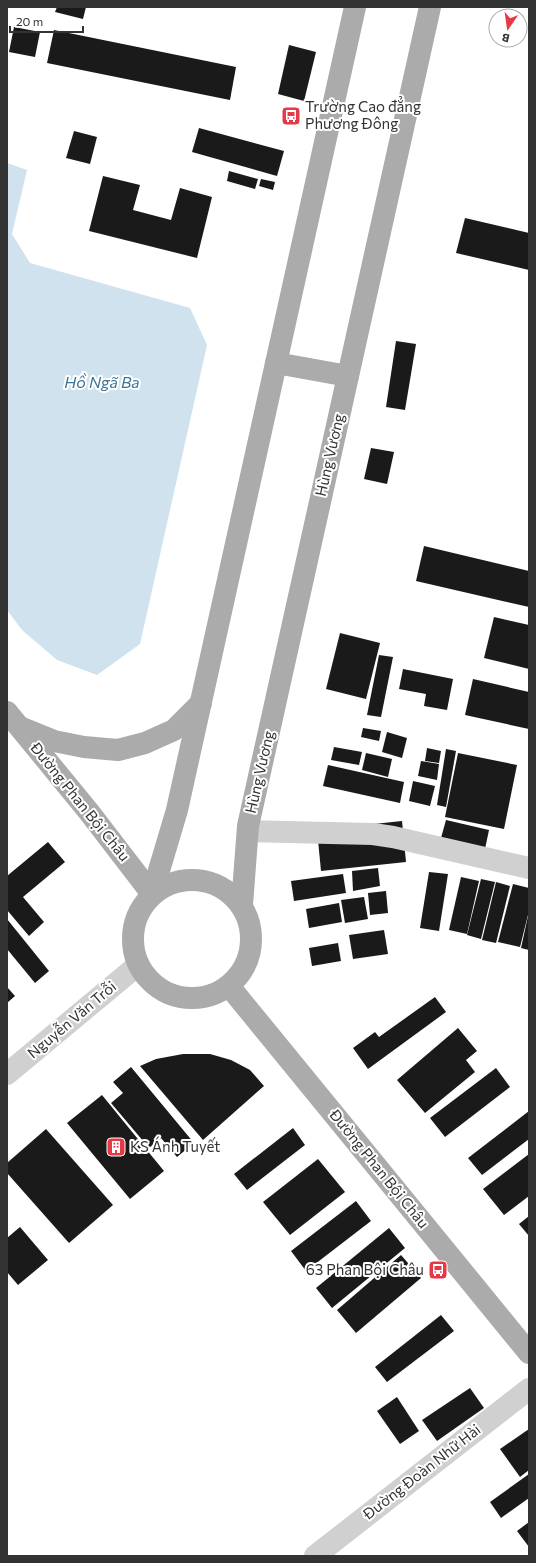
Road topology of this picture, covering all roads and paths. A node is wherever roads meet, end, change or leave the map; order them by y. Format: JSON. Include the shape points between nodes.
{"nodes":[{"id":1,"x":355,"y":7,"type":"edge"},
{"id":2,"x":430,"y":7,"type":"edge"},
{"id":3,"x":276,"y":363,"type":"junction"},
{"id":4,"x":348,"y":376,"type":"junction"},
{"id":5,"x":201,"y":703,"type":"junction"},
{"id":6,"x":13,"y":719,"type":"edge"},
{"id":7,"x":248,"y":831,"type":"junction"},
{"id":8,"x":529,"y":868,"type":"edge"},
{"id":9,"x":152,"y":894,"type":"junction"},
{"id":10,"x":242,"y":905,"type":"junction"},
{"id":11,"x":138,"y":965,"type":"junction"},
{"id":12,"x":229,"y":986,"type":"junction"},
{"id":13,"x":7,"y":1074,"type":"edge"},
{"id":14,"x":529,"y":1353,"type":"edge"},
{"id":15,"x":529,"y":1389,"type":"edge"},
{"id":16,"x":315,"y":1556,"type":"edge"}],
"edges":[{"from":1,"to":3,"type":"main road"},
{"from":2,"to":4,"type":"main road","name":"Hùng Vương"},
{"from":3,"to":4,"type":"main road"},
{"from":3,"to":5,"type":"main road"},
{"from":4,"to":7,"type":"main road","name":"Hùng Vương"},
{"from":5,"to":6,"type":"main road","via":[[174,730],[145,743],[118,750],[54,741]]},
{"from":5,"to":9,"type":"main road","via":[[177,810]]},
{"from":6,"to":9,"type":"main road","name":"Đường Phan Bội Châu"},
{"from":7,"to":8,"type":"street","via":[[373,834]]},
{"from":7,"to":10,"type":"main road","name":"Hùng Vương"},
{"from":9,"to":10,"type":"main road","via":[[169,883],[189,879],[209,882],[228,891]]},
{"from":9,"to":11,"type":"main road","via":[[140,909],[133,927],[132,946]]},
{"from":10,"to":12,"type":"main road","via":[[249,922],[251,945],[249,957],[241,973]]},
{"from":11,"to":12,"type":"main road","via":[[148,980],[162,991],[179,997],[196,998],[214,994]]},
{"from":11,"to":13,"type":"street","name":"Nguyễn Văn Trỗi"},
{"from":12,"to":14,"type":"main road","name":"Đường Phan Bội Châu"},
{"from":15,"to":16,"type":"street","name":"Đường Đoàn Nhữ Hài"}]}
